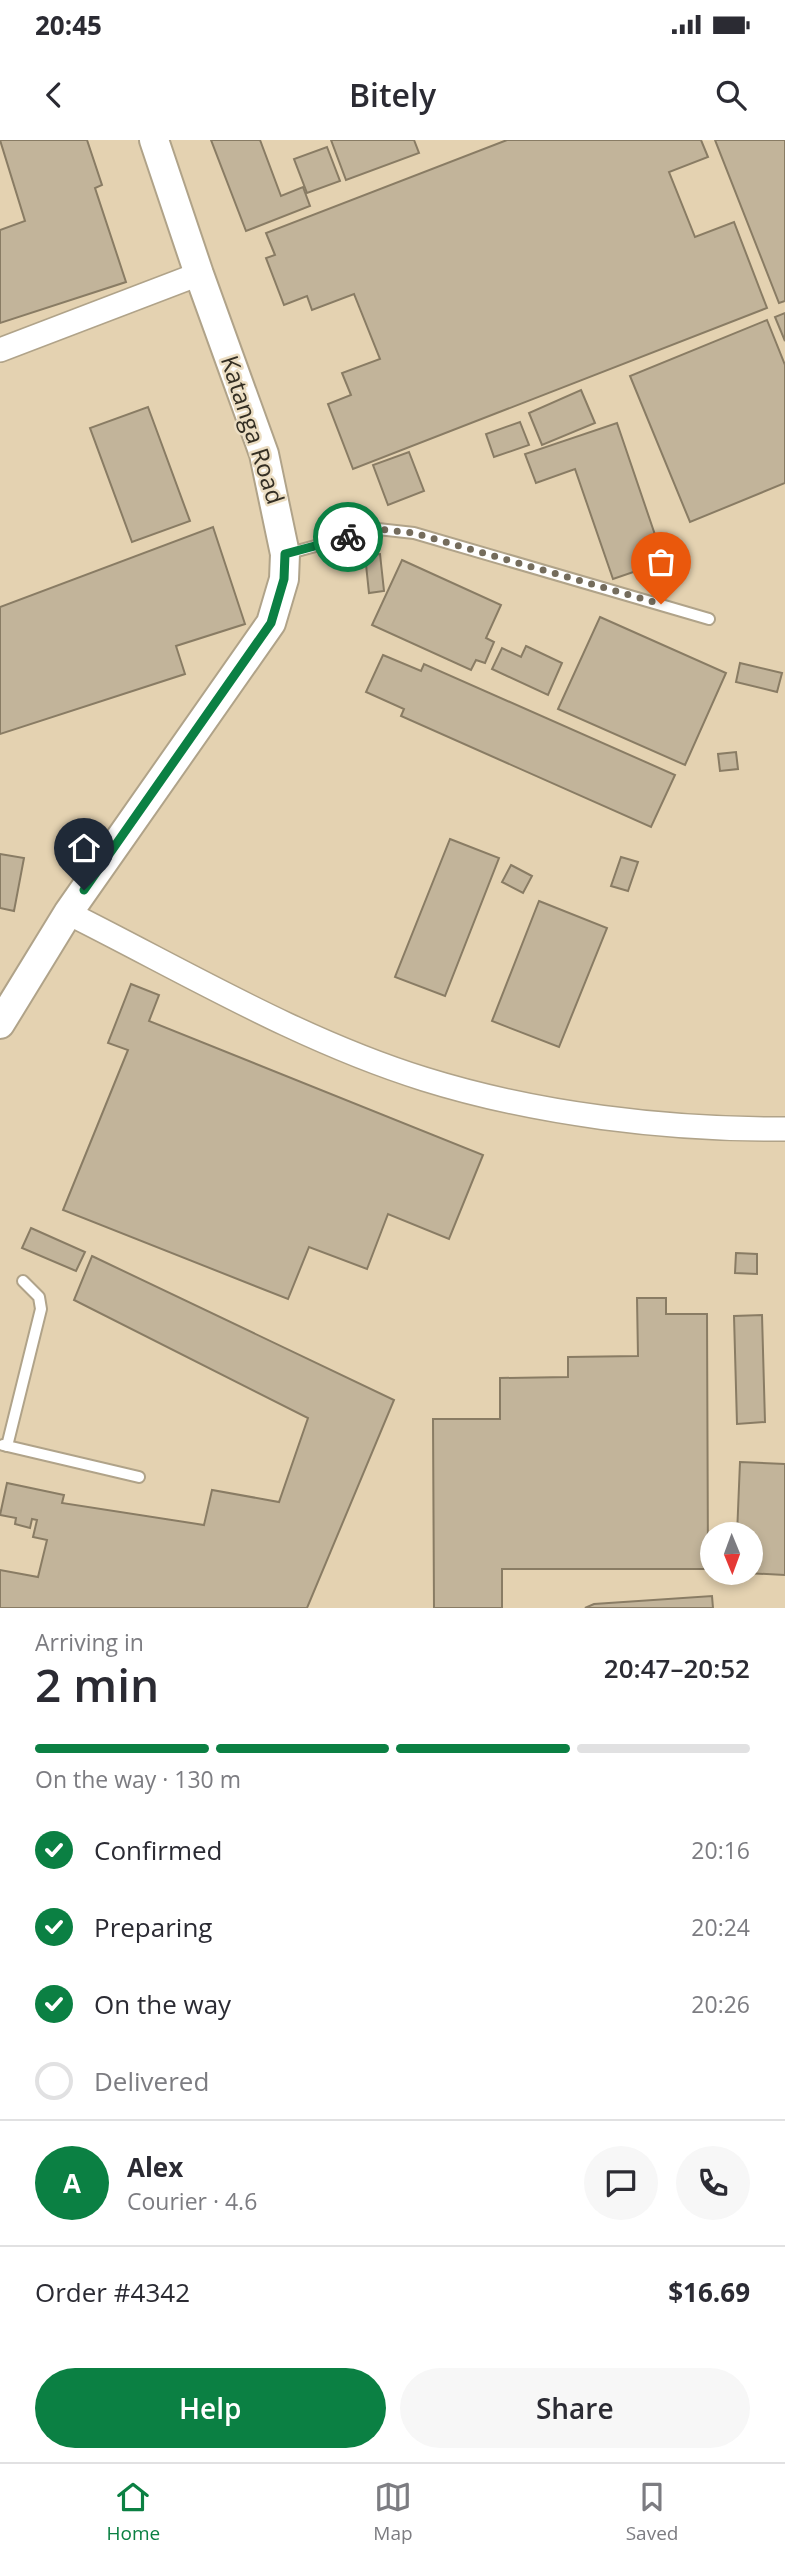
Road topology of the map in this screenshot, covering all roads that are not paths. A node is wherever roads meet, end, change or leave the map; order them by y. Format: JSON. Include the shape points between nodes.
{"nodes":[{"id":1,"x":154,"y":140,"type":"edge"},
{"id":2,"x":199,"y":274,"type":"junction"},
{"id":3,"x":0,"y":350,"type":"edge"},
{"id":4,"x":285,"y":554,"type":"junction"},
{"id":5,"x":709,"y":619,"type":"dead end"},
{"id":6,"x":68,"y":913,"type":"junction"},
{"id":7,"x":0,"y":1024,"type":"edge"},
{"id":8,"x":785,"y":1129,"type":"edge"},
{"id":9,"x":23,"y":1281,"type":"dead end"},
{"id":10,"x":4,"y":1445,"type":"edge"},
{"id":11,"x":139,"y":1477,"type":"dead end"}],
"edges":[{"from":1,"to":2,"type":"street","name":"Katanga Road"},
{"from":2,"to":3,"type":"street"},
{"from":2,"to":4,"type":"street","name":"Katanga Road","via":[[264,454]]},
{"from":4,"to":5,"type":"lane","via":[[378,529],[414,533]]},
{"from":4,"to":6,"type":"street","name":"Katanga Road","via":[[284,579],[271,623]]},
{"from":6,"to":7,"type":"street","name":"Katanga Road"},
{"from":6,"to":8,"type":"street","via":[[308,1034],[424,1079],[535,1106],[642,1123]]},
{"from":9,"to":10,"type":"lane","via":[[39,1297],[41,1310]]},
{"from":10,"to":11,"type":"lane"}]}
